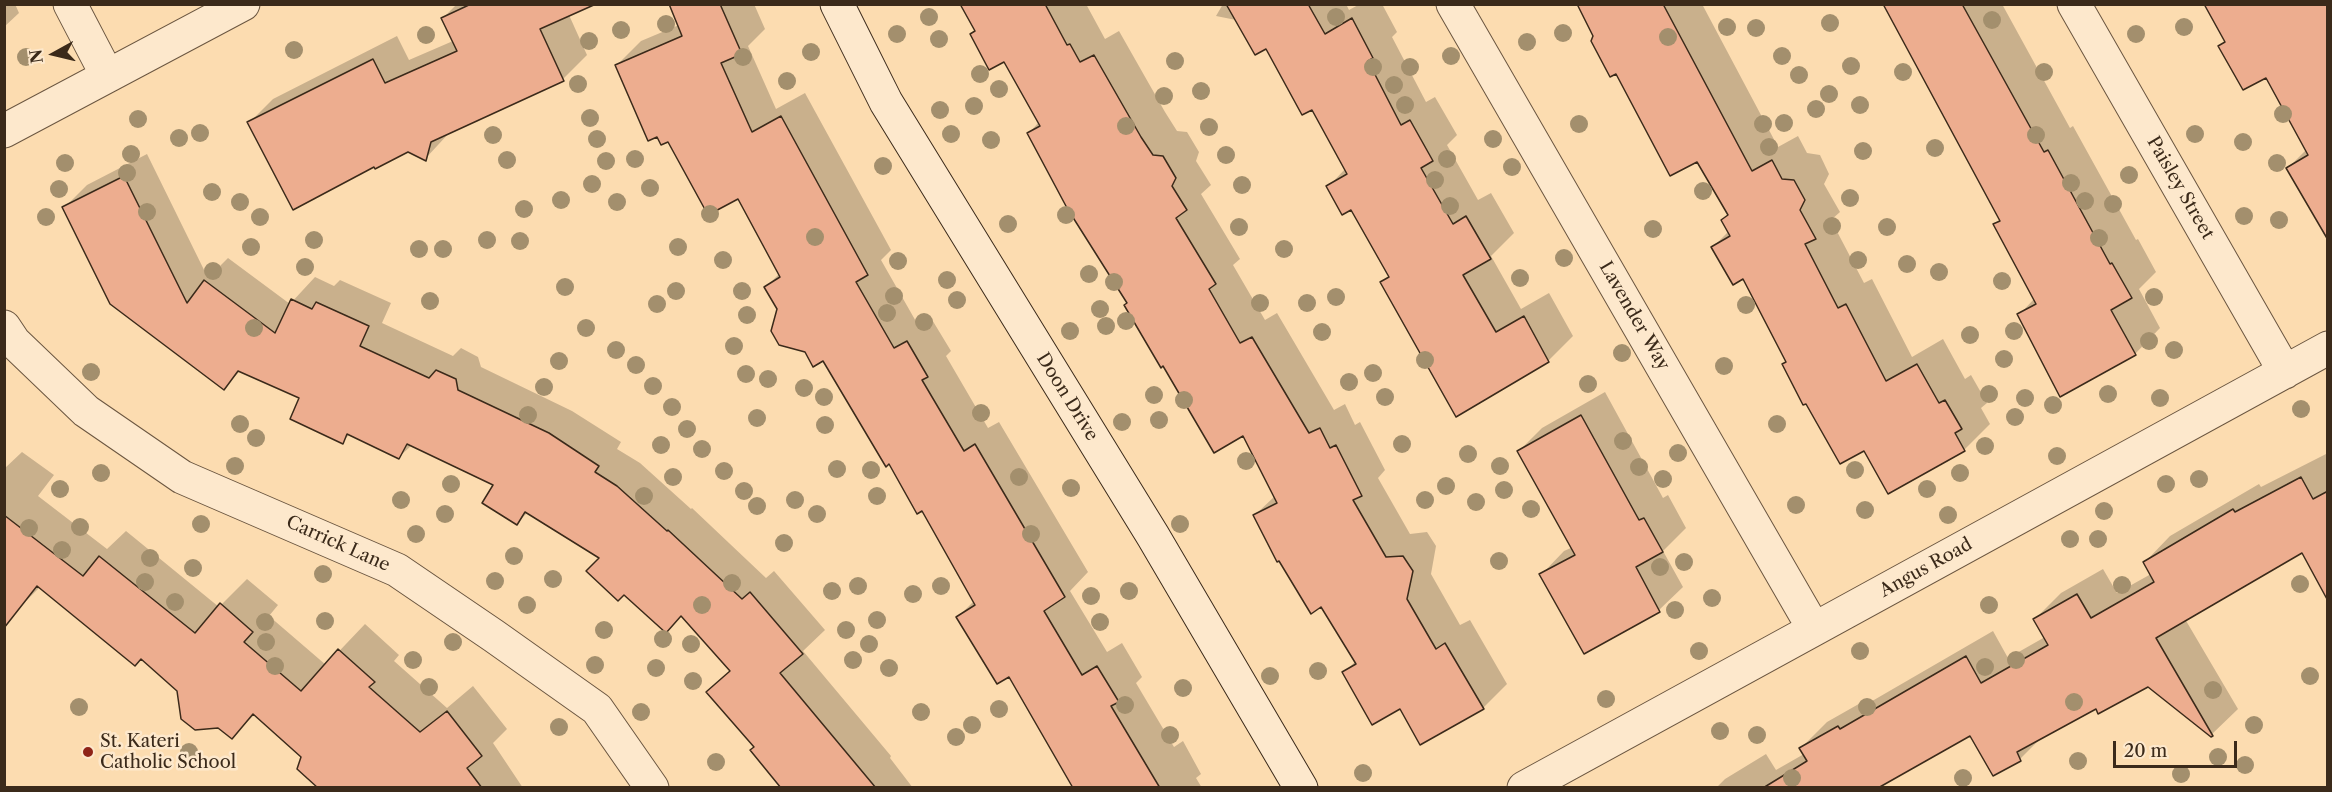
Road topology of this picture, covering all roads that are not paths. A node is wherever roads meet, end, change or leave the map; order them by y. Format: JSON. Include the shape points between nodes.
{"nodes":[{"id":1,"x":70,"y":4,"type":"edge"},
{"id":2,"x":243,"y":4,"type":"edge"},
{"id":3,"x":837,"y":4,"type":"edge"},
{"id":4,"x":1453,"y":4,"type":"edge"},
{"id":5,"x":2074,"y":4,"type":"edge"},
{"id":6,"x":107,"y":75,"type":"junction"},
{"id":7,"x":4,"y":131,"type":"edge"},
{"id":8,"x":4,"y":327,"type":"edge"},
{"id":9,"x":2328,"y":348,"type":"edge"},
{"id":10,"x":2285,"y":372,"type":"junction"},
{"id":11,"x":1814,"y":628,"type":"junction"},
{"id":12,"x":652,"y":788,"type":"edge"},
{"id":13,"x":1301,"y":788,"type":"edge"},
{"id":14,"x":1524,"y":788,"type":"edge"}],
"edges":[{"from":1,"to":6,"type":"street"},
{"from":2,"to":6,"type":"street"},
{"from":3,"to":13,"type":"street","name":"Doon Drive","via":[[886,102],[1153,536]]},
{"from":4,"to":11,"type":"street","name":"Lavender Way"},
{"from":5,"to":10,"type":"street","name":"Paisley Street"},
{"from":6,"to":7,"type":"street"},
{"from":8,"to":12,"type":"street","name":"Carrick Lane","via":[[14,342],[86,411],[182,477],[398,570],[597,709]]},
{"from":9,"to":10,"type":"street","name":"Angus Road"},
{"from":10,"to":11,"type":"street","name":"Angus Road"},
{"from":11,"to":14,"type":"street","name":"Angus Road"}]}
